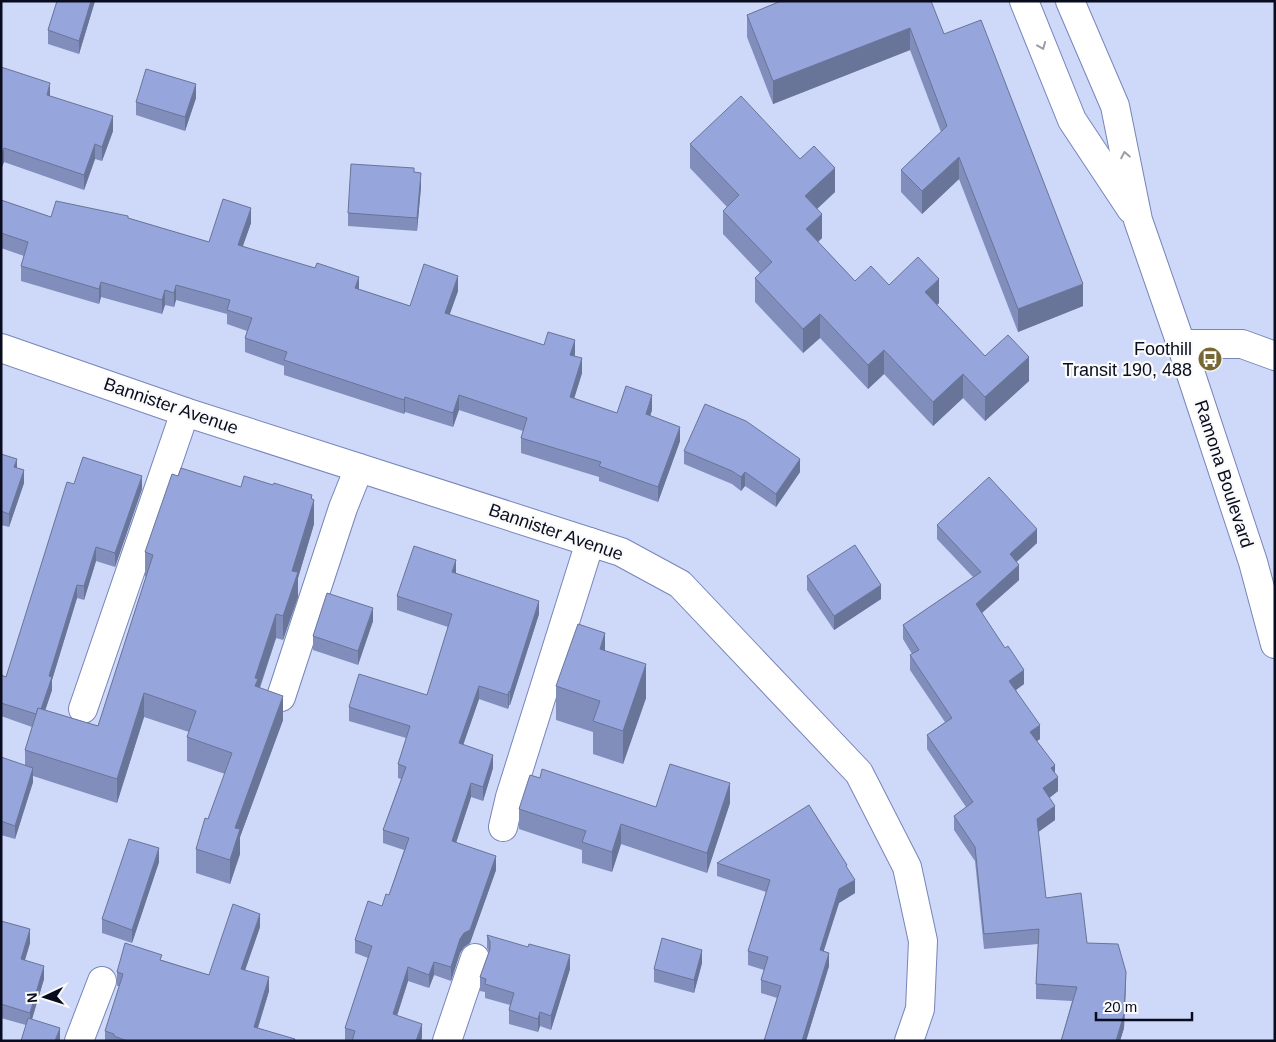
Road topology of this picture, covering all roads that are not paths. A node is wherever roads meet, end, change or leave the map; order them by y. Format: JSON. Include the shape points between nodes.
{"nodes":[{"id":1,"x":1024,"y":1,"type":"edge"},
{"id":2,"x":1070,"y":1,"type":"edge"},
{"id":3,"x":1138,"y":220,"type":"junction"},
{"id":4,"x":1181,"y":344,"type":"junction"},
{"id":5,"x":1,"y":348,"type":"edge"},
{"id":6,"x":1275,"y":356,"type":"edge"},
{"id":7,"x":185,"y":412,"type":"junction"},
{"id":8,"x":359,"y":468,"type":"junction"},
{"id":9,"x":590,"y":542,"type":"junction"},
{"id":10,"x":1275,"y":644,"type":"edge"},
{"id":11,"x":281,"y":697,"type":"edge"},
{"id":12,"x":83,"y":709,"type":"dead end"},
{"id":13,"x":503,"y":827,"type":"dead end"},
{"id":14,"x":474,"y":958,"type":"dead end"},
{"id":15,"x":102,"y":981,"type":"dead end"},
{"id":16,"x":79,"y":1041,"type":"edge"},
{"id":17,"x":447,"y":1041,"type":"edge"},
{"id":18,"x":909,"y":1041,"type":"edge"}],
"edges":[{"from":1,"to":3,"type":"street","name":"Ramona Boulevard","one_way":true,"via":[[1072,120]]},
{"from":3,"to":2,"type":"street","name":"Ramona Boulevard","one_way":true,"via":[[1115,106]]},
{"from":3,"to":4,"type":"street","name":"Ramona Boulevard"},
{"from":4,"to":6,"type":"street","via":[[1242,344]]},
{"from":4,"to":10,"type":"street","name":"Ramona Boulevard","via":[[1253,562]]},
{"from":5,"to":7,"type":"street","name":"Bannister Avenue"},
{"from":7,"to":8,"type":"street","name":"Bannister Avenue"},
{"from":7,"to":12,"type":"street"},
{"from":8,"to":9,"type":"street","name":"Bannister Avenue"},
{"from":8,"to":11,"type":"street"},
{"from":9,"to":13,"type":"street"},
{"from":9,"to":18,"type":"street","name":"Bannister Avenue","via":[[621,552],[680,584],[860,773],[906,867],[923,941],[920,1009]]},
{"from":14,"to":17,"type":"street"},
{"from":15,"to":16,"type":"street"}]}
